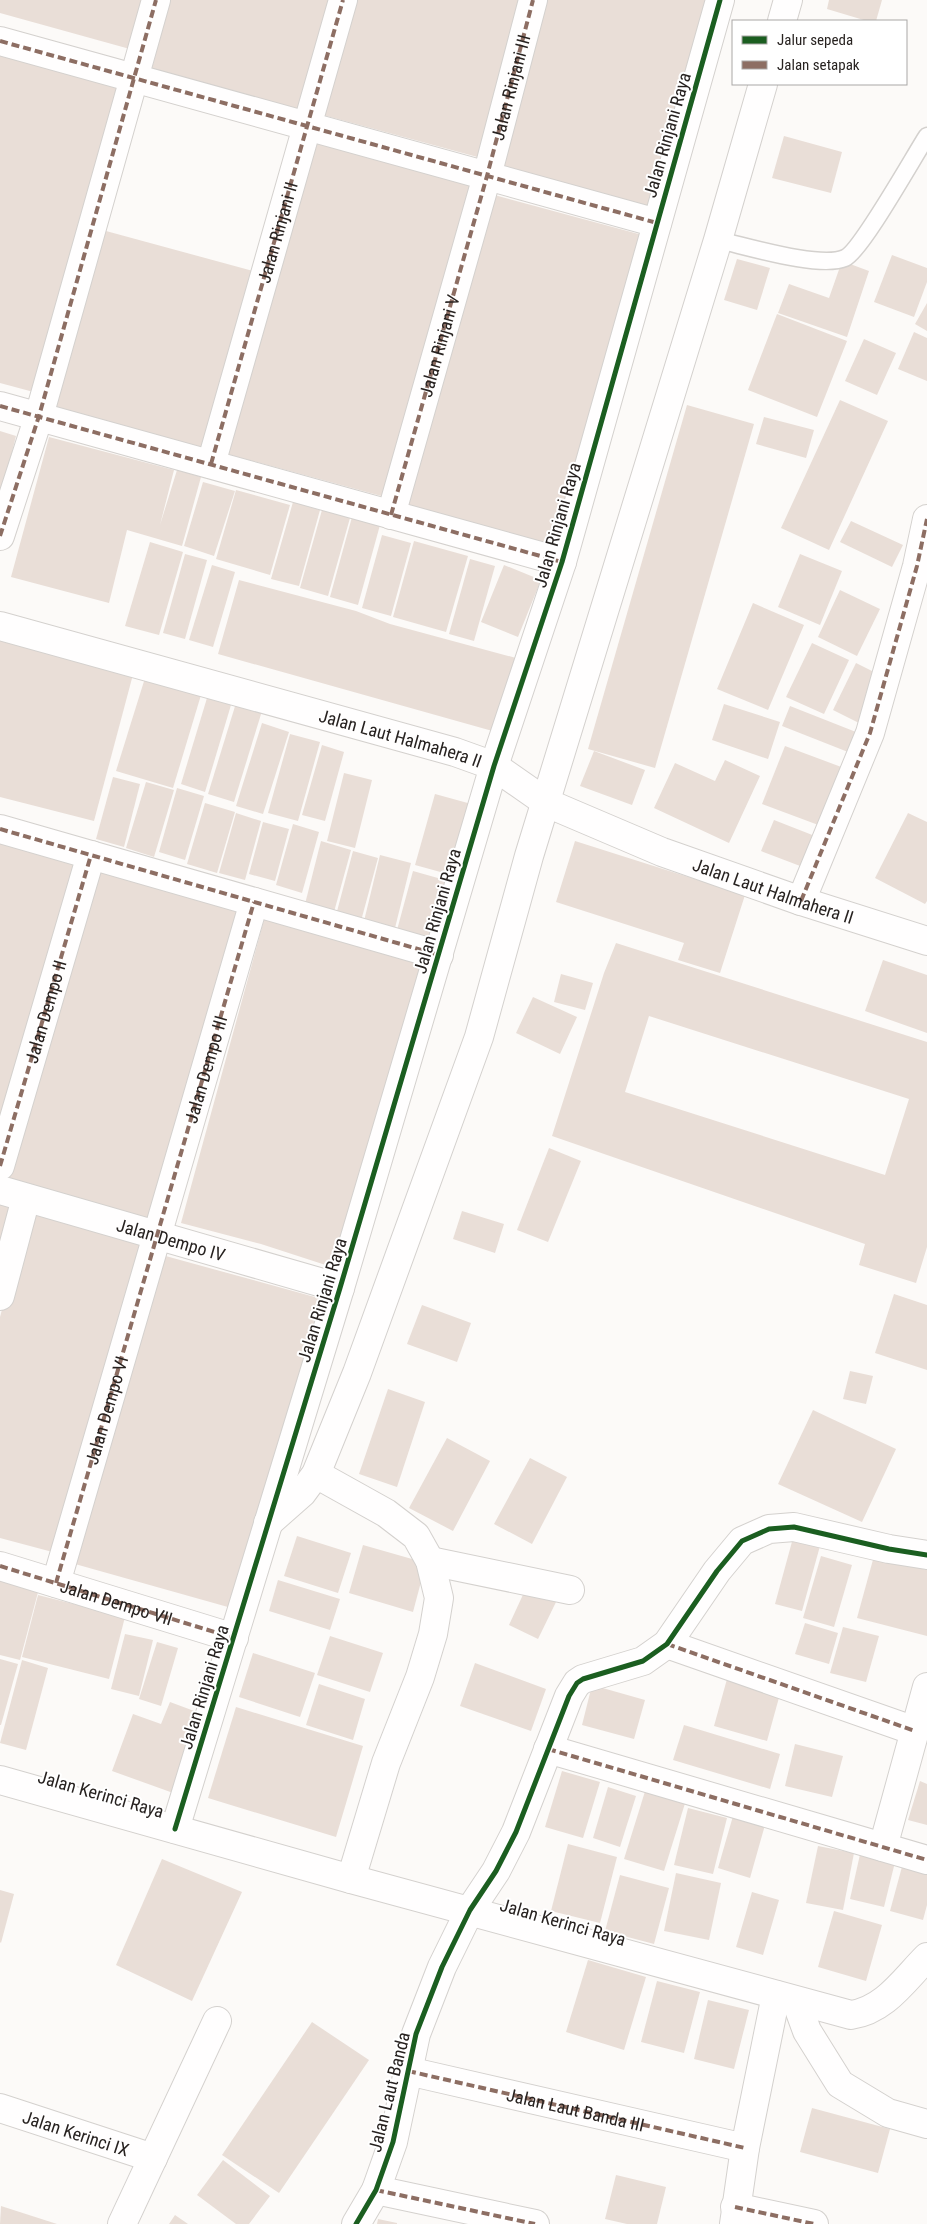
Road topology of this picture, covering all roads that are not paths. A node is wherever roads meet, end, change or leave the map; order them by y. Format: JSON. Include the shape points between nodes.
{"nodes":[{"id":1,"x":156,"y":0,"type":"edge"},
{"id":2,"x":343,"y":0,"type":"edge"},
{"id":3,"x":533,"y":0,"type":"edge"},
{"id":4,"x":720,"y":0,"type":"edge"},
{"id":5,"x":788,"y":0,"type":"edge"},
{"id":6,"x":782,"y":20,"type":"edge"},
{"id":7,"x":0,"y":41,"type":"edge"},
{"id":8,"x":133,"y":78,"type":"junction"},
{"id":9,"x":763,"y":85,"type":"edge"},
{"id":10,"x":307,"y":126,"type":"junction"},
{"id":11,"x":927,"y":136,"type":"edge"},
{"id":12,"x":487,"y":176,"type":"junction"},
{"id":13,"x":657,"y":223,"type":"junction"},
{"id":14,"x":718,"y":240,"type":"junction"},
{"id":15,"x":0,"y":406,"type":"edge"},
{"id":16,"x":39,"y":416,"type":"junction"},
{"id":17,"x":211,"y":464,"type":"junction"},
{"id":18,"x":391,"y":514,"type":"junction"},
{"id":19,"x":927,"y":519,"type":"edge"},
{"id":20,"x":0,"y":536,"type":"edge"},
{"id":21,"x":562,"y":562,"type":"junction"},
{"id":22,"x":0,"y":626,"type":"edge"},
{"id":23,"x":494,"y":766,"type":"junction"},
{"id":24,"x":547,"y":803,"type":"junction"},
{"id":25,"x":0,"y":829,"type":"edge"},
{"id":26,"x":91,"y":855,"type":"junction"},
{"id":27,"x":802,"y":901,"type":"junction"},
{"id":28,"x":254,"y":902,"type":"junction"},
{"id":29,"x":927,"y":941,"type":"edge"},
{"id":30,"x":439,"y":955,"type":"junction"},
{"id":31,"x":0,"y":1166,"type":"edge"},
{"id":32,"x":0,"y":1190,"type":"edge"},
{"id":33,"x":26,"y":1198,"type":"junction"},
{"id":34,"x":157,"y":1236,"type":"junction"},
{"id":35,"x":340,"y":1288,"type":"junction"},
{"id":36,"x":0,"y":1296,"type":"edge"},
{"id":37,"x":316,"y":1474,"type":"junction"},
{"id":38,"x":268,"y":1523,"type":"junction"},
{"id":39,"x":927,"y":1555,"type":"edge"},
{"id":40,"x":430,"y":1561,"type":"junction"},
{"id":41,"x":0,"y":1566,"type":"edge"},
{"id":42,"x":56,"y":1583,"type":"junction"},
{"id":43,"x":570,"y":1590,"type":"dead end"},
{"id":44,"x":234,"y":1638,"type":"junction"},
{"id":45,"x":667,"y":1644,"type":"junction"},
{"id":46,"x":927,"y":1687,"type":"edge"},
{"id":47,"x":915,"y":1731,"type":"junction"},
{"id":48,"x":548,"y":1749,"type":"junction"},
{"id":49,"x":0,"y":1780,"type":"edge"},
{"id":50,"x":175,"y":1829,"type":"junction"},
{"id":51,"x":883,"y":1847,"type":"junction"},
{"id":52,"x":927,"y":1860,"type":"edge"},
{"id":53,"x":351,"y":1879,"type":"junction"},
{"id":54,"x":470,"y":1910,"type":"junction"},
{"id":55,"x":927,"y":1957,"type":"edge"},
{"id":56,"x":795,"y":2011,"type":"junction"},
{"id":57,"x":218,"y":2021,"type":"dead end"},
{"id":58,"x":408,"y":2071,"type":"junction"},
{"id":59,"x":0,"y":2108,"type":"edge"},
{"id":60,"x":927,"y":2124,"type":"edge"},
{"id":61,"x":745,"y":2148,"type":"junction"},
{"id":62,"x":153,"y":2158,"type":"junction"},
{"id":63,"x":376,"y":2190,"type":"junction"},
{"id":64,"x":734,"y":2216,"type":"edge"},
{"id":65,"x":122,"y":2224,"type":"edge"},
{"id":66,"x":356,"y":2224,"type":"edge"},
{"id":67,"x":535,"y":2224,"type":"edge"},
{"id":68,"x":814,"y":2224,"type":"edge"}],
"edges":[{"from":1,"to":8,"type":"street"},
{"from":2,"to":10,"type":"street","name":"Jalan Rinjani II"},
{"from":3,"to":12,"type":"street","name":"Jalan Rinjani III"},
{"from":4,"to":13,"type":"street","name":"Jalan Rinjani Raya"},
{"from":5,"to":6,"type":"street"},
{"from":7,"to":8,"type":"street"},
{"from":8,"to":10,"type":"street"},
{"from":8,"to":16,"type":"street"},
{"from":9,"to":14,"type":"street"},
{"from":10,"to":12,"type":"street"},
{"from":10,"to":17,"type":"street","name":"Jalan Rinjani II"},
{"from":11,"to":14,"type":"lane","via":[[864,237],[845,258],[832,262],[811,260]]},
{"from":12,"to":13,"type":"street"},
{"from":12,"to":18,"type":"street","name":"Jalan Rinjani V"},
{"from":13,"to":21,"type":"street","name":"Jalan Rinjani Raya"},
{"from":14,"to":24,"type":"street"},
{"from":15,"to":16,"type":"street"},
{"from":16,"to":17,"type":"street"},
{"from":16,"to":20,"type":"street"},
{"from":17,"to":18,"type":"street"},
{"from":18,"to":21,"type":"street"},
{"from":19,"to":27,"type":"street","via":[[870,733]]},
{"from":21,"to":23,"type":"street","name":"Jalan Rinjani Raya"},
{"from":22,"to":23,"type":"street","name":"Jalan Laut Halmahera II","via":[[455,752]]},
{"from":23,"to":24,"type":"street","name":"Jalan Laut Halmahera II"},
{"from":23,"to":30,"type":"street","name":"Jalan Rinjani Raya"},
{"from":24,"to":27,"type":"street","name":"Jalan Laut Halmahera II","via":[[662,852]]},
{"from":24,"to":37,"type":"street","via":[[479,1037],[358,1373]]},
{"from":25,"to":26,"type":"street"},
{"from":26,"to":28,"type":"street"},
{"from":26,"to":31,"type":"street","name":"Jalan Dempo II"},
{"from":27,"to":29,"type":"street","name":"Jalan Laut Halmahera II"},
{"from":28,"to":30,"type":"street"},
{"from":28,"to":34,"type":"street","name":"Jalan Dempo III"},
{"from":30,"to":35,"type":"street","name":"Jalan Rinjani Raya"},
{"from":32,"to":33,"type":"street","name":"Jalan Dempo IV"},
{"from":33,"to":34,"type":"street","name":"Jalan Dempo IV"},
{"from":33,"to":36,"type":"street"},
{"from":34,"to":35,"type":"street","name":"Jalan Dempo IV"},
{"from":34,"to":42,"type":"street","name":"Jalan Dempo VI"},
{"from":35,"to":38,"type":"street","name":"Jalan Rinjani Raya"},
{"from":37,"to":38,"type":"street","via":[[302,1493]]},
{"from":37,"to":40,"type":"street","via":[[416,1536]]},
{"from":38,"to":44,"type":"street","name":"Jalan Rinjani Raya"},
{"from":39,"to":45,"type":"street","name":"Jalan Laut Banda","via":[[794,1527],[769,1529],[742,1541]]},
{"from":40,"to":43,"type":"street"},
{"from":40,"to":53,"type":"street","via":[[439,1598],[433,1634],[420,1677],[386,1763]]},
{"from":41,"to":42,"type":"street","name":"Jalan Dempo VII"},
{"from":42,"to":44,"type":"street","name":"Jalan Dempo VII"},
{"from":44,"to":50,"type":"street","name":"Jalan Rinjani Raya"},
{"from":45,"to":47,"type":"street"},
{"from":45,"to":48,"type":"street","name":"Jalan Laut Banda","via":[[643,1661],[583,1679],[577,1684]]},
{"from":46,"to":47,"type":"street"},
{"from":47,"to":51,"type":"street"},
{"from":48,"to":51,"type":"street"},
{"from":48,"to":54,"type":"street","name":"Jalan Laut Banda","via":[[516,1832],[496,1871]]},
{"from":49,"to":50,"type":"street","name":"Jalan Kerinci Raya"},
{"from":50,"to":53,"type":"street","name":"Jalan Kerinci Raya"},
{"from":51,"to":52,"type":"street"},
{"from":53,"to":54,"type":"street","name":"Jalan Kerinci Raya"},
{"from":54,"to":56,"type":"street","name":"Jalan Kerinci Raya"},
{"from":54,"to":58,"type":"street","name":"Jalan Laut Banda","via":[[442,1967],[416,2034]]},
{"from":55,"to":56,"type":"street","name":"Jalan Kerinci Raya","via":[[881,2004],[865,2013]]},
{"from":56,"to":60,"type":"street","via":[[840,2084],[888,2113]]},
{"from":56,"to":61,"type":"street"},
{"from":57,"to":62,"type":"street"},
{"from":58,"to":61,"type":"street","name":"Jalan Laut Banda III"},
{"from":58,"to":63,"type":"street","name":"Jalan Laut Banda","via":[[393,2142]]},
{"from":59,"to":62,"type":"street","name":"Jalan Kerinci IX"},
{"from":61,"to":64,"type":"street"},
{"from":62,"to":65,"type":"street"},
{"from":63,"to":66,"type":"street","name":"Jalan Laut Banda"},
{"from":63,"to":67,"type":"street"},
{"from":64,"to":68,"type":"street"}]}
